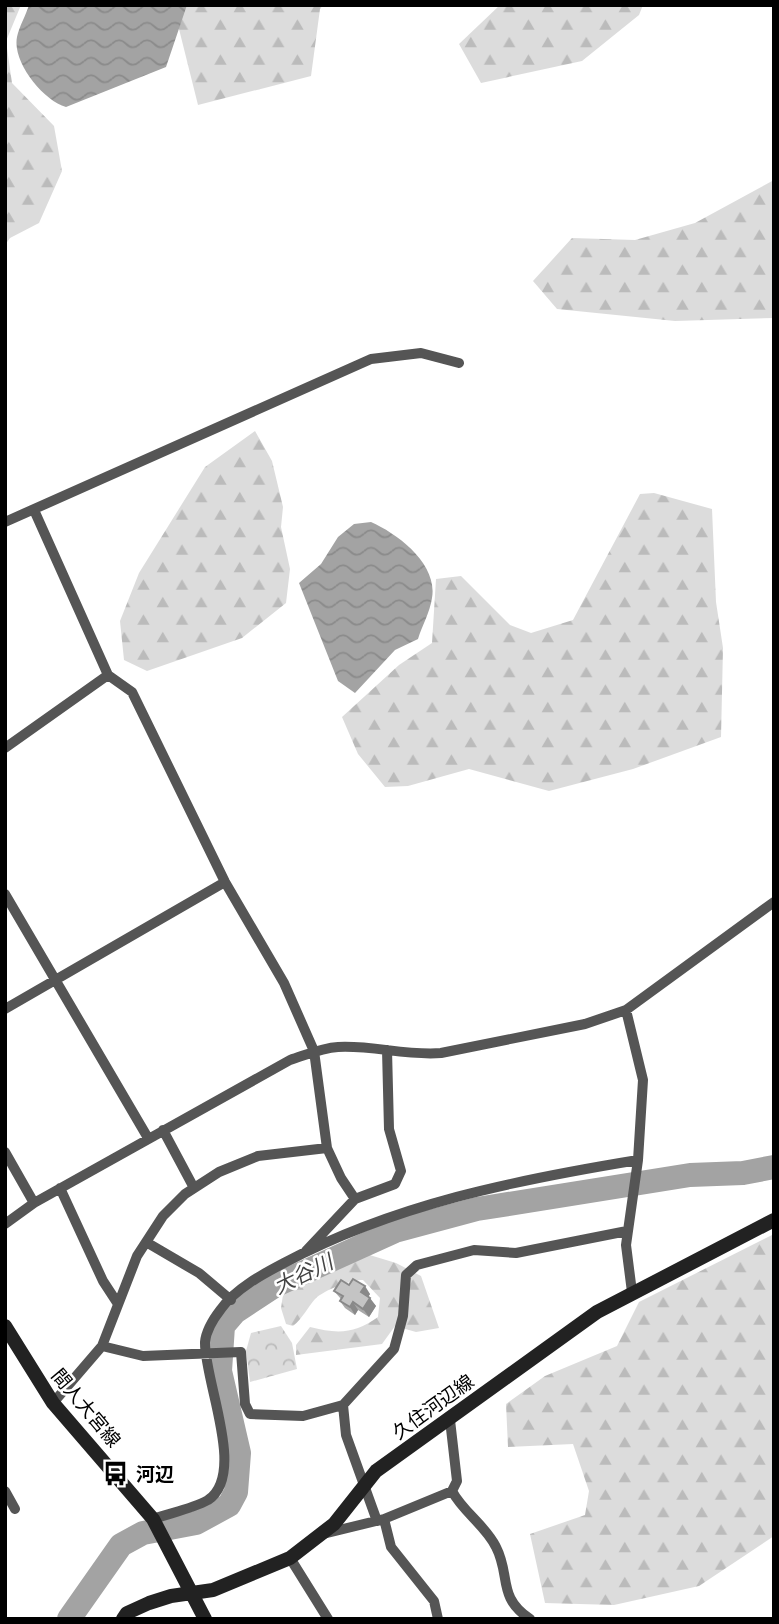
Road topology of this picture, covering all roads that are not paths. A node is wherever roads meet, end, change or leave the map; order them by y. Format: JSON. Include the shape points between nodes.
{"nodes":[{"id":1,"x":459,"y":363,"type":"dead end"},
{"id":2,"x":34,"y":510,"type":"junction"},
{"id":3,"x":5,"y":523,"type":"edge"},
{"id":4,"x":108,"y":675,"type":"junction"},
{"id":5,"x":5,"y":748,"type":"edge"},
{"id":6,"x":225,"y":882,"type":"junction"},
{"id":7,"x":5,"y":894,"type":"edge"},
{"id":8,"x":774,"y":902,"type":"edge"},
{"id":9,"x":56,"y":980,"type":"junction"},
{"id":10,"x":5,"y":1009,"type":"edge"},
{"id":11,"x":626,"y":1010,"type":"junction"},
{"id":12,"x":387,"y":1050,"type":"junction"},
{"id":13,"x":314,"y":1051,"type":"junction"},
{"id":14,"x":163,"y":1130,"type":"junction"},
{"id":15,"x":148,"y":1138,"type":"junction"},
{"id":16,"x":327,"y":1148,"type":"junction"},
{"id":17,"x":5,"y":1152,"type":"edge"},
{"id":18,"x":638,"y":1160,"type":"junction"},
{"id":19,"x":60,"y":1188,"type":"junction"},
{"id":20,"x":194,"y":1188,"type":"junction"},
{"id":21,"x":355,"y":1199,"type":"junction"},
{"id":22,"x":34,"y":1203,"type":"junction"},
{"id":23,"x":774,"y":1220,"type":"edge"},
{"id":24,"x":5,"y":1224,"type":"edge"},
{"id":25,"x":627,"y":1231,"type":"junction"},
{"id":26,"x":146,"y":1242,"type":"junction"},
{"id":27,"x":306,"y":1251,"type":"junction"},
{"id":28,"x":632,"y":1292,"type":"junction"},
{"id":29,"x":231,"y":1300,"type":"junction"},
{"id":30,"x":118,"y":1304,"type":"junction"},
{"id":31,"x":5,"y":1326,"type":"edge"},
{"id":32,"x":102,"y":1346,"type":"junction"},
{"id":33,"x":211,"y":1353,"type":"junction"},
{"id":34,"x":53,"y":1403,"type":"junction"},
{"id":35,"x":343,"y":1405,"type":"junction"},
{"id":36,"x":450,"y":1420,"type":"junction"},
{"id":37,"x":365,"y":1485,"type":"junction"},
{"id":38,"x":5,"y":1491,"type":"edge"},
{"id":39,"x":452,"y":1491,"type":"junction"},
{"id":40,"x":15,"y":1509,"type":"dead end"},
{"id":41,"x":381,"y":1520,"type":"junction"},
{"id":42,"x":154,"y":1521,"type":"junction"},
{"id":43,"x":323,"y":1534,"type":"junction"},
{"id":44,"x":290,"y":1558,"type":"junction"},
{"id":45,"x":193,"y":1592,"type":"junction"},
{"id":46,"x":123,"y":1619,"type":"edge"},
{"id":47,"x":205,"y":1619,"type":"edge"},
{"id":48,"x":328,"y":1619,"type":"edge"},
{"id":49,"x":438,"y":1619,"type":"edge"},
{"id":50,"x":530,"y":1619,"type":"edge"}],
"edges":[{"from":1,"to":2,"type":"street","via":[[421,353],[371,359]]},
{"from":2,"to":3,"type":"street"},
{"from":2,"to":4,"type":"street"},
{"from":4,"to":5,"type":"street"},
{"from":4,"to":6,"type":"street","via":[[132,692]]},
{"from":6,"to":9,"type":"street"},
{"from":6,"to":13,"type":"street","via":[[284,983]]},
{"from":7,"to":9,"type":"street"},
{"from":8,"to":11,"type":"street"},
{"from":9,"to":10,"type":"street"},
{"from":9,"to":15,"type":"street"},
{"from":11,"to":12,"type":"street","via":[[585,1024],[462,1049],[419,1055]]},
{"from":11,"to":18,"type":"street","via":[[643,1080]]},
{"from":12,"to":13,"type":"street","via":[[336,1047]]},
{"from":12,"to":21,"type":"street","via":[[389,1129],[401,1171],[395,1184]]},
{"from":13,"to":14,"type":"street"},
{"from":13,"to":16,"type":"street"},
{"from":14,"to":15,"type":"street"},
{"from":14,"to":20,"type":"street"},
{"from":15,"to":19,"type":"street"},
{"from":16,"to":20,"type":"street","via":[[258,1156]]},
{"from":16,"to":21,"type":"street"},
{"from":17,"to":22,"type":"street"},
{"from":18,"to":25,"type":"street"},
{"from":18,"to":27,"type":"street","via":[[485,1188],[344,1233]]},
{"from":19,"to":22,"type":"street"},
{"from":19,"to":30,"type":"street"},
{"from":20,"to":26,"type":"street","via":[[163,1216]]},
{"from":21,"to":27,"type":"street"},
{"from":22,"to":24,"type":"street"},
{"from":23,"to":28,"type":"main road","name":"久住河辺線"},
{"from":25,"to":28,"type":"street"},
{"from":25,"to":35,"type":"street","via":[[516,1253],[474,1250],[418,1265],[406,1275],[403,1316],[394,1349]]},
{"from":26,"to":29,"type":"street","via":[[199,1273]]},
{"from":26,"to":30,"type":"street"},
{"from":27,"to":29,"type":"street"},
{"from":28,"to":36,"type":"main road","name":"久住河辺線","via":[[518,1367]]},
{"from":29,"to":33,"type":"street","via":[[210,1326],[205,1341]]},
{"from":30,"to":32,"type":"street"},
{"from":31,"to":34,"type":"main road","name":"間人大宮線"},
{"from":32,"to":33,"type":"street","via":[[143,1356]]},
{"from":32,"to":34,"type":"street"},
{"from":33,"to":35,"type":"street","via":[[242,1352],[245,1404],[250,1414],[303,1416]]},
{"from":33,"to":42,"type":"street","via":[[224,1471],[209,1499]]},
{"from":34,"to":42,"type":"main road","name":"間人大宮線"},
{"from":35,"to":37,"type":"street","via":[[346,1435]]},
{"from":36,"to":37,"type":"main road","name":"久住河辺線","via":[[376,1471]]},
{"from":36,"to":39,"type":"street","via":[[457,1480]]},
{"from":37,"to":41,"type":"street"},
{"from":37,"to":43,"type":"main road","name":"久住河辺線"},
{"from":38,"to":40,"type":"street"},
{"from":39,"to":41,"type":"street"},
{"from":39,"to":50,"type":"street","via":[[461,1508],[497,1547],[508,1598]]},
{"from":41,"to":43,"type":"street"},
{"from":41,"to":49,"type":"street","via":[[391,1547],[434,1601]]},
{"from":42,"to":45,"type":"main road","name":"間人大宮線"},
{"from":43,"to":44,"type":"main road","name":"久住河辺線"},
{"from":44,"to":45,"type":"main road","name":"久住河辺線","via":[[213,1590]]},
{"from":44,"to":48,"type":"street"},
{"from":45,"to":46,"type":"main road","name":"久住河辺線","via":[[149,1603]]},
{"from":45,"to":47,"type":"main road","name":"間人大宮線"}]}
